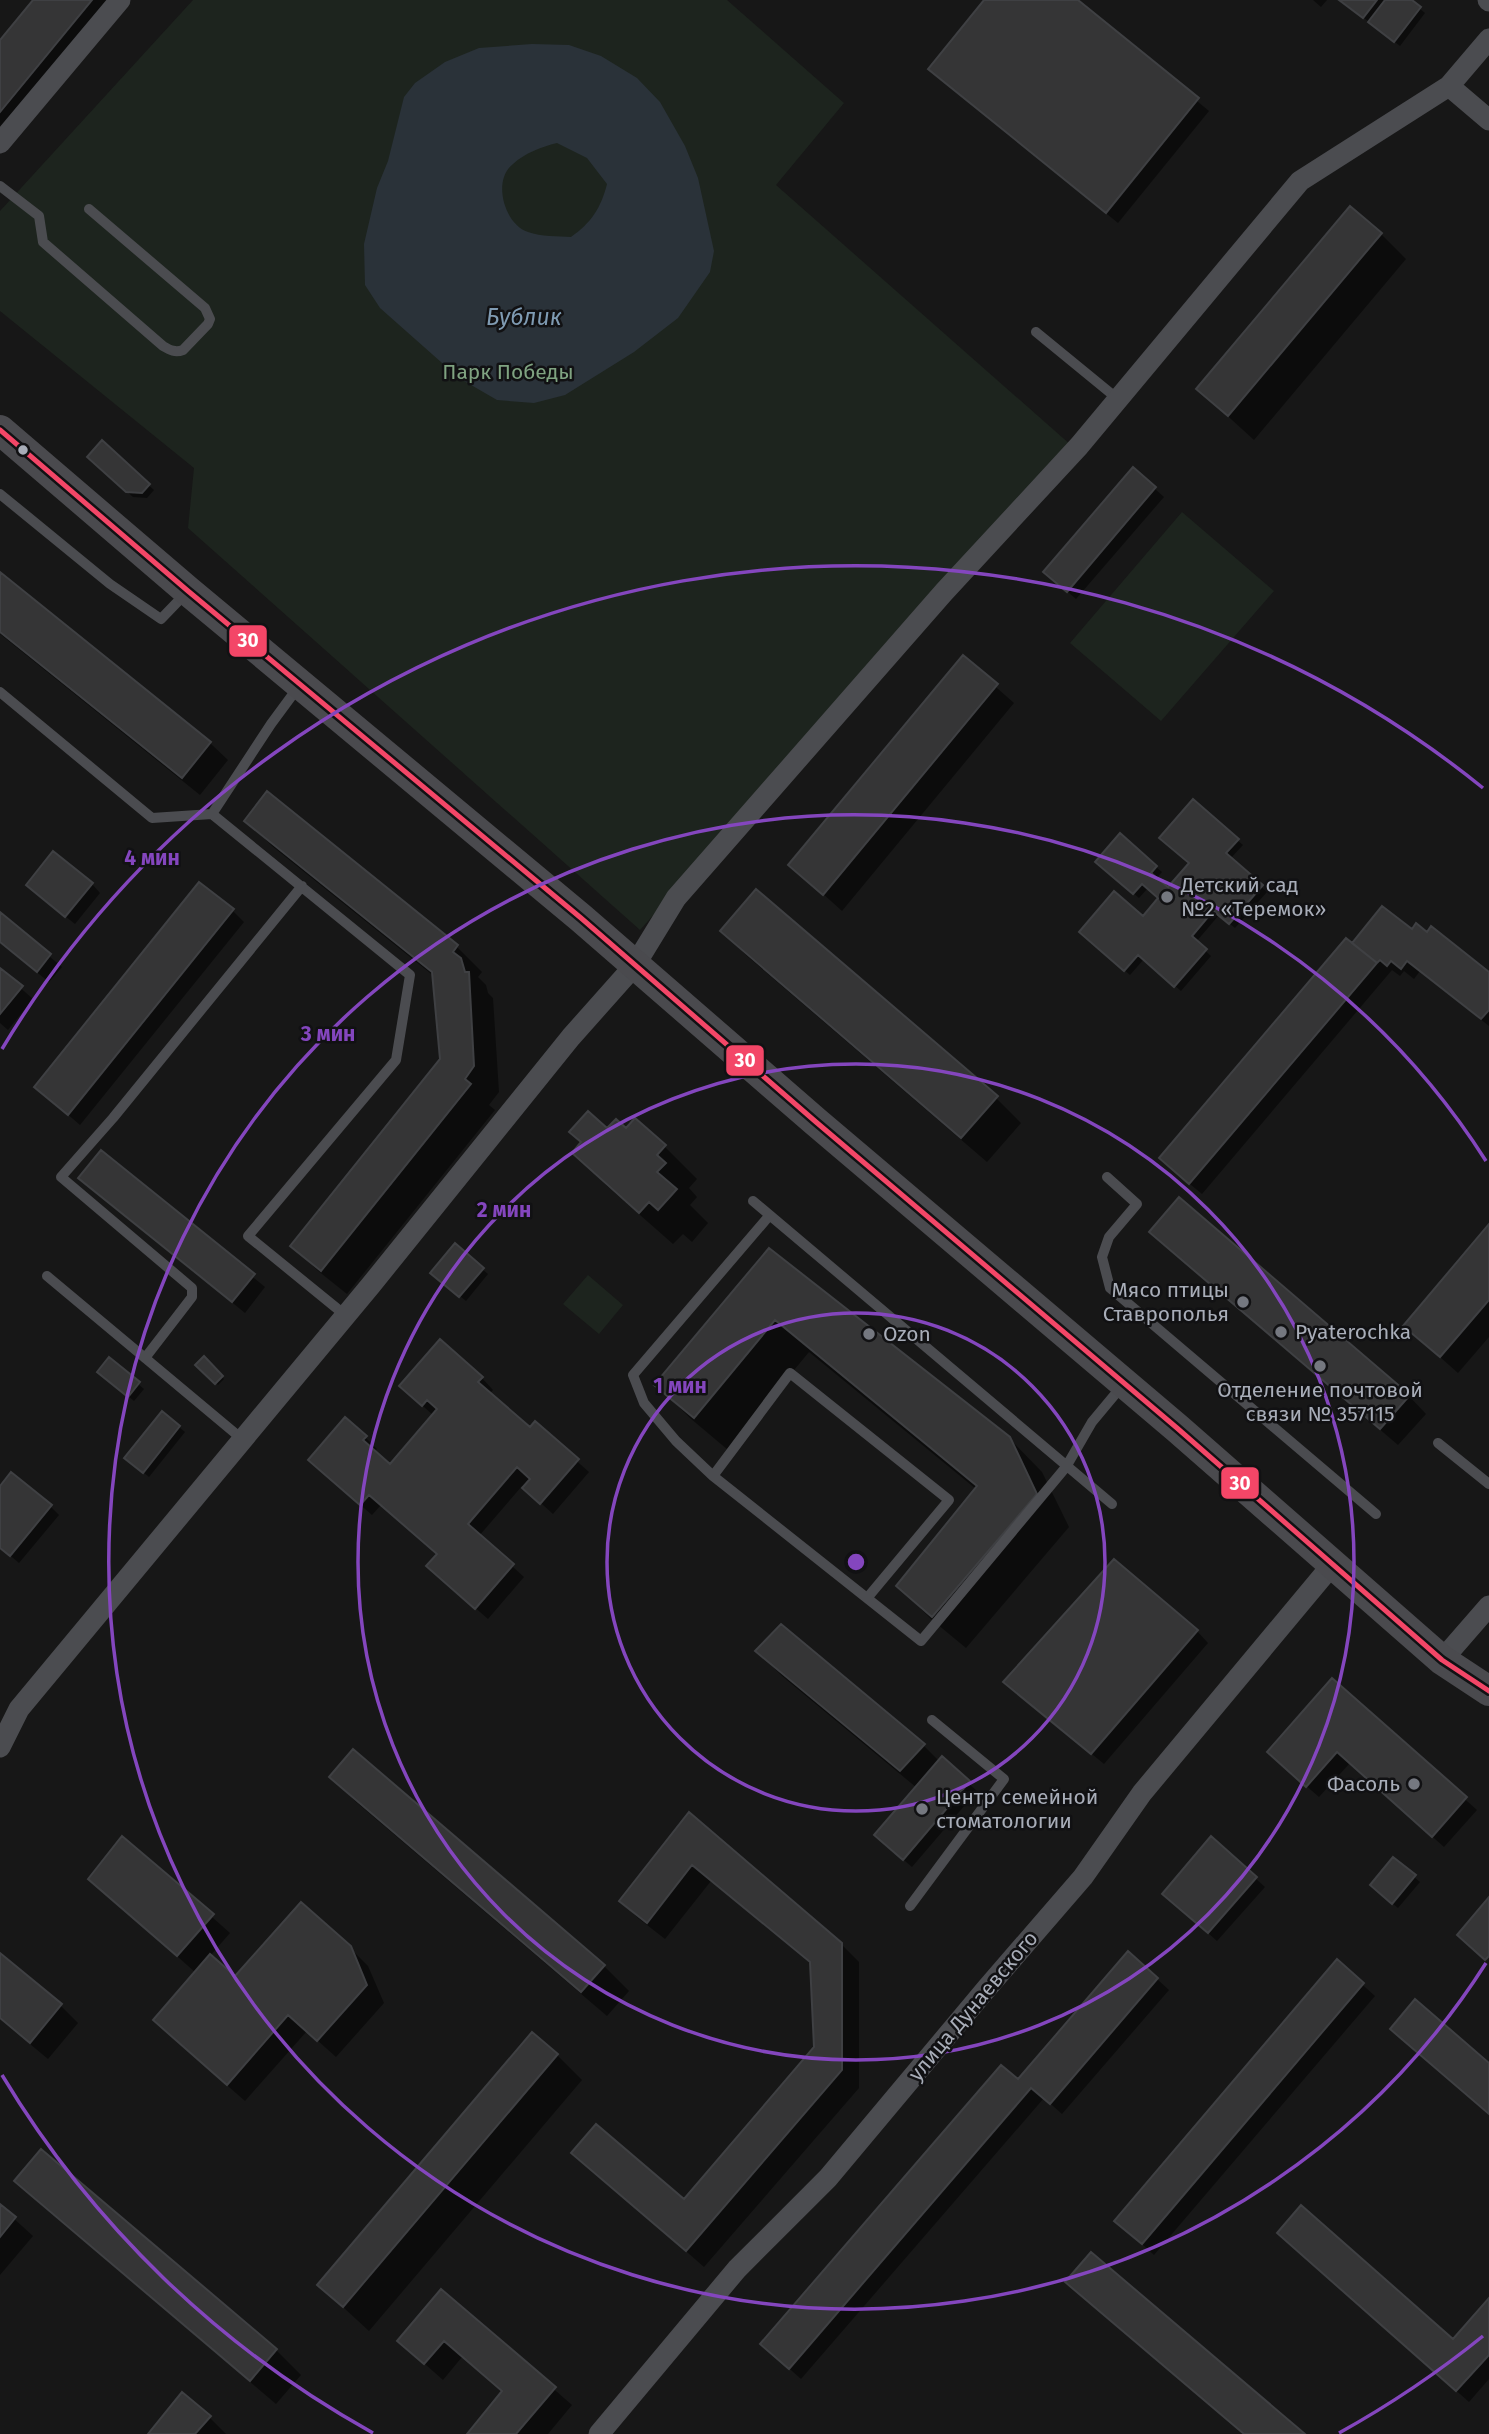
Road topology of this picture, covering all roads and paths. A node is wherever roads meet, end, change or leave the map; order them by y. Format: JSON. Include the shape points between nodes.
{"nodes":[{"id":1,"x":120,"y":0,"type":"edge"},
{"id":2,"x":1489,"y":39,"type":"edge"},
{"id":3,"x":1449,"y":86,"type":"junction"},
{"id":4,"x":1489,"y":120,"type":"edge"},
{"id":5,"x":0,"y":143,"type":"edge"},
{"id":6,"x":0,"y":186,"type":"edge"},
{"id":7,"x":89,"y":209,"type":"dead end"},
{"id":8,"x":1036,"y":332,"type":"dead end"},
{"id":9,"x":1119,"y":400,"type":"junction"},
{"id":10,"x":0,"y":430,"type":"edge"},
{"id":11,"x":0,"y":494,"type":"edge"},
{"id":12,"x":188,"y":591,"type":"junction"},
{"id":13,"x":301,"y":685,"type":"junction"},
{"id":14,"x":0,"y":692,"type":"edge"},
{"id":15,"x":212,"y":814,"type":"junction"},
{"id":16,"x":302,"y":886,"type":"junction"},
{"id":17,"x":635,"y":965,"type":"junction"},
{"id":18,"x":1107,"y":1177,"type":"dead end"},
{"id":19,"x":753,"y":1201,"type":"dead end"},
{"id":20,"x":769,"y":1216,"type":"junction"},
{"id":21,"x":47,"y":1276,"type":"dead end"},
{"id":22,"x":345,"y":1315,"type":"junction"},
{"id":23,"x":145,"y":1358,"type":"junction"},
{"id":24,"x":1124,"y":1383,"type":"junction"},
{"id":25,"x":242,"y":1439,"type":"junction"},
{"id":26,"x":1438,"y":1443,"type":"dead end"},
{"id":27,"x":1066,"y":1467,"type":"junction"},
{"id":28,"x":713,"y":1476,"type":"junction"},
{"id":29,"x":1489,"y":1483,"type":"edge"},
{"id":30,"x":1112,"y":1504,"type":"dead end"},
{"id":31,"x":1376,"y":1514,"type":"dead end"},
{"id":32,"x":1332,"y":1565,"type":"junction"},
{"id":33,"x":868,"y":1597,"type":"junction"},
{"id":34,"x":1489,"y":1606,"type":"edge"},
{"id":35,"x":1442,"y":1660,"type":"junction"},
{"id":36,"x":1489,"y":1691,"type":"edge"},
{"id":37,"x":932,"y":1720,"type":"dead end"},
{"id":38,"x":0,"y":1747,"type":"edge"},
{"id":39,"x":910,"y":1906,"type":"dead end"},
{"id":40,"x":606,"y":2431,"type":"edge"}],
"edges":[{"from":1,"to":5,"type":"street"},
{"from":2,"to":3,"type":"street"},
{"from":3,"to":4,"type":"street"},
{"from":3,"to":9,"type":"street","via":[[1300,181]]},
{"from":6,"to":7,"type":"lane","via":[[38,216],[43,242],[163,346],[183,350],[208,324],[205,308]]},
{"from":8,"to":9,"type":"lane"},
{"from":9,"to":17,"type":"street","via":[[676,898]]},
{"from":10,"to":12,"type":"main road"},
{"from":11,"to":12,"type":"lane","via":[[110,584],[161,619]]},
{"from":12,"to":13,"type":"main road"},
{"from":13,"to":15,"type":"lane"},
{"from":13,"to":17,"type":"main road"},
{"from":14,"to":15,"type":"lane","via":[[152,818]]},
{"from":15,"to":16,"type":"lane"},
{"from":16,"to":22,"type":"lane","via":[[410,975],[396,1060],[248,1236]]},
{"from":16,"to":23,"type":"lane","via":[[61,1177],[192,1288],[192,1297]]},
{"from":17,"to":22,"type":"street"},
{"from":17,"to":24,"type":"main road"},
{"from":18,"to":31,"type":"lane","via":[[1137,1204],[1109,1237],[1102,1257],[1110,1288]]},
{"from":19,"to":20,"type":"lane"},
{"from":20,"to":27,"type":"lane"},
{"from":20,"to":28,"type":"lane","via":[[633,1375],[644,1403]]},
{"from":21,"to":23,"type":"lane"},
{"from":22,"to":25,"type":"street"},
{"from":23,"to":25,"type":"lane"},
{"from":24,"to":27,"type":"lane","via":[[1092,1422]]},
{"from":24,"to":32,"type":"main road"},
{"from":25,"to":38,"type":"street","via":[[19,1709]]},
{"from":26,"to":29,"type":"lane"},
{"from":27,"to":30,"type":"lane"},
{"from":27,"to":33,"type":"lane","via":[[921,1641]]},
{"from":28,"to":33,"type":"lane"},
{"from":28,"to":33,"type":"lane","via":[[790,1373],[949,1500]]},
{"from":32,"to":35,"type":"main road"},
{"from":32,"to":40,"type":"street","name":"улица Дунаевского","via":[[1142,1793],[1083,1877],[828,2178],[737,2270]]},
{"from":34,"to":35,"type":"street"},
{"from":35,"to":36,"type":"main road"},
{"from":37,"to":39,"type":"lane","via":[[1004,1779]]}]}
